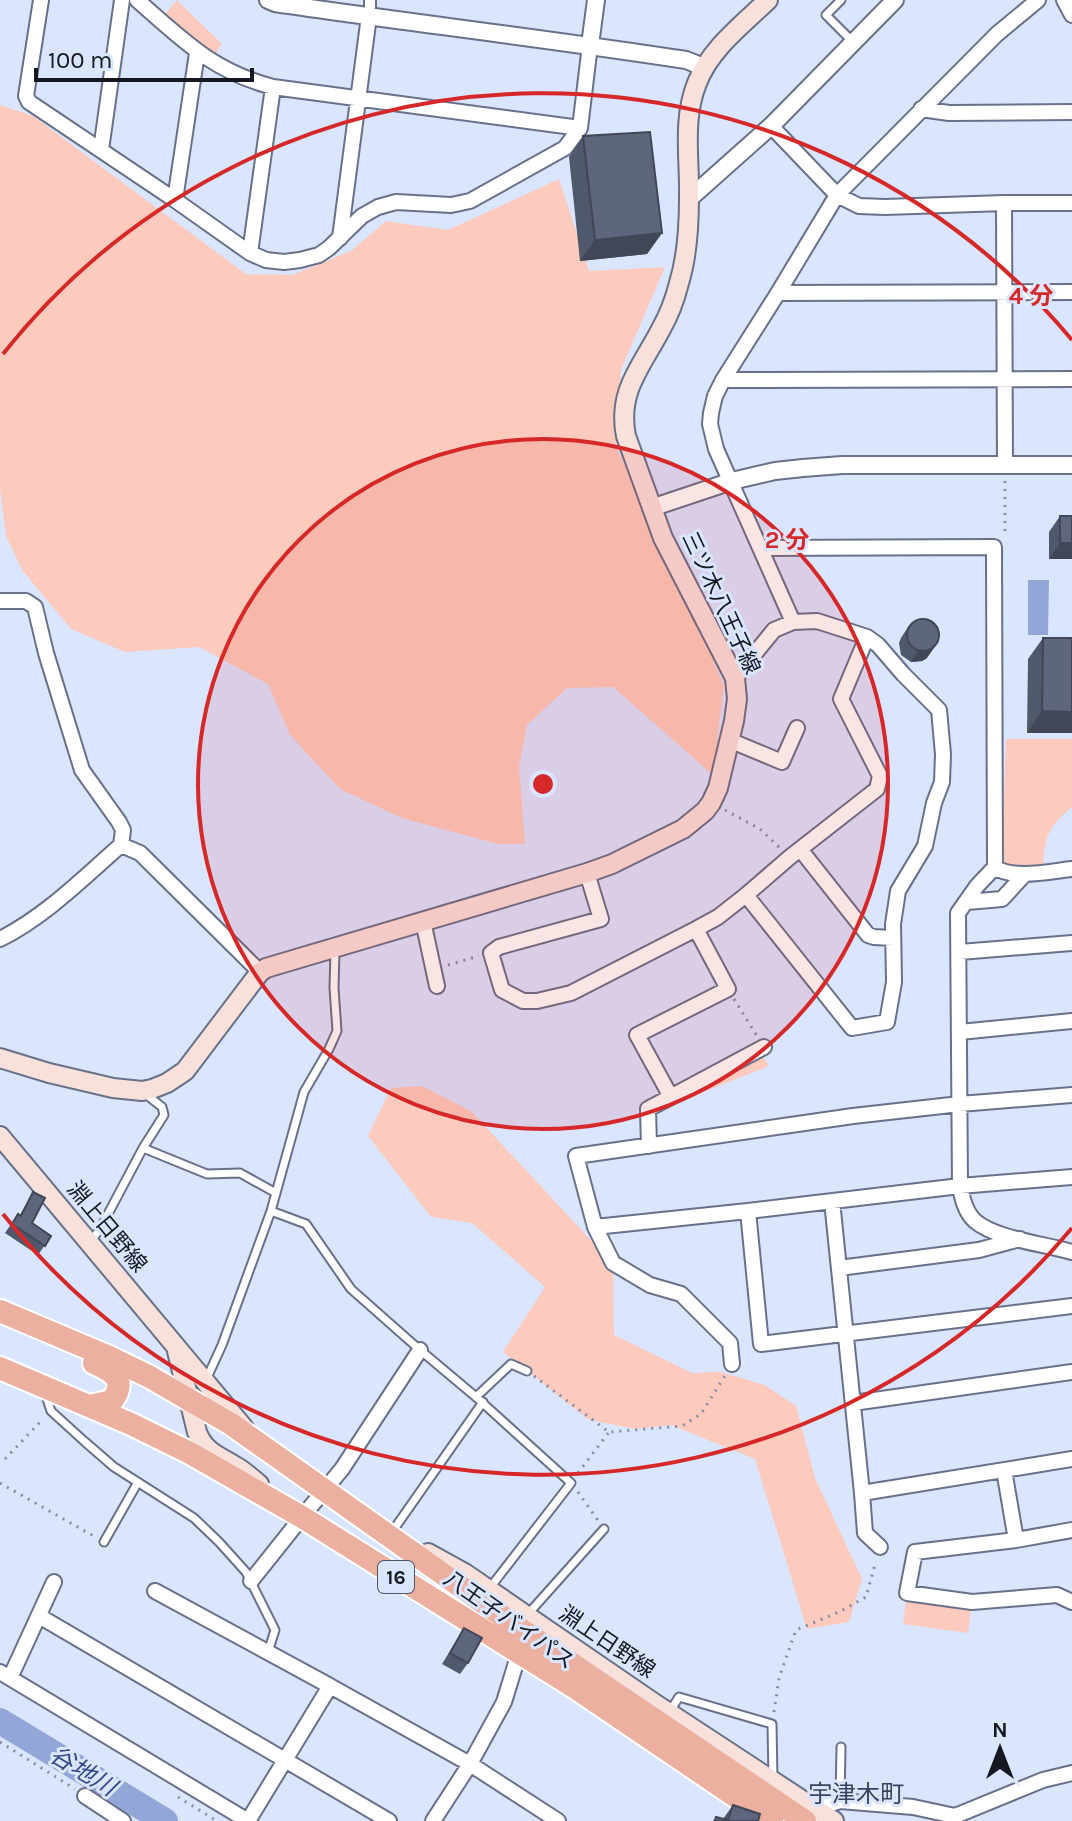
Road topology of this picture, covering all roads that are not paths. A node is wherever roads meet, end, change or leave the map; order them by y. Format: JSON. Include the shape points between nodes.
{"nodes":[{"id":1,"x":41,"y":0,"type":"edge"},
{"id":2,"x":122,"y":0,"type":"edge"},
{"id":3,"x":137,"y":0,"type":"edge"},
{"id":4,"x":268,"y":0,"type":"edge"},
{"id":5,"x":596,"y":0,"type":"edge"},
{"id":6,"x":768,"y":0,"type":"edge"},
{"id":7,"x":841,"y":0,"type":"edge"},
{"id":8,"x":1038,"y":0,"type":"edge"},
{"id":9,"x":1064,"y":0,"type":"edge"},
{"id":10,"x":884,"y":4,"type":"edge"},
{"id":11,"x":370,"y":8,"type":"edge"},
{"id":12,"x":1072,"y":15,"type":"edge"},
{"id":13,"x":854,"y":42,"type":"junction"},
{"id":14,"x":590,"y":45,"type":"junction"},
{"id":15,"x":197,"y":53,"type":"junction"},
{"id":16,"x":702,"y":71,"type":"junction"},
{"id":17,"x":273,"y":87,"type":"junction"},
{"id":18,"x":358,"y":98,"type":"junction"},
{"id":19,"x":921,"y":109,"type":"junction"},
{"id":20,"x":1072,"y":112,"type":"edge"},
{"id":21,"x":771,"y":126,"type":"junction"},
{"id":22,"x":580,"y":128,"type":"junction"},
{"id":23,"x":101,"y":150,"type":"junction"},
{"id":24,"x":837,"y":195,"type":"junction"},
{"id":25,"x":689,"y":199,"type":"junction"},
{"id":26,"x":175,"y":200,"type":"junction"},
{"id":27,"x":1004,"y":203,"type":"junction"},
{"id":28,"x":1072,"y":203,"type":"edge"},
{"id":29,"x":340,"y":238,"type":"junction"},
{"id":30,"x":250,"y":253,"type":"junction"},
{"id":31,"x":1005,"y":292,"type":"junction"},
{"id":32,"x":1072,"y":292,"type":"edge"},
{"id":33,"x":778,"y":293,"type":"junction"},
{"id":34,"x":1005,"y":379,"type":"junction"},
{"id":35,"x":1072,"y":379,"type":"edge"},
{"id":36,"x":723,"y":380,"type":"junction"},
{"id":37,"x":1005,"y":465,"type":"junction"},
{"id":38,"x":1072,"y":465,"type":"edge"},
{"id":39,"x":732,"y":481,"type":"junction"},
{"id":40,"x":651,"y":508,"type":"junction"},
{"id":41,"x":760,"y":548,"type":"junction"},
{"id":42,"x":0,"y":601,"type":"edge"},
{"id":43,"x":793,"y":622,"type":"junction"},
{"id":44,"x":867,"y":637,"type":"junction"},
{"id":45,"x":735,"y":678,"type":"junction"},
{"id":46,"x":797,"y":728,"type":"dead end"},
{"id":47,"x":729,"y":740,"type":"junction"},
{"id":48,"x":121,"y":845,"type":"junction"},
{"id":49,"x":795,"y":853,"type":"junction"},
{"id":50,"x":995,"y":867,"type":"junction"},
{"id":51,"x":1072,"y":869,"type":"edge"},
{"id":52,"x":587,"y":873,"type":"junction"},
{"id":53,"x":1025,"y":874,"type":"junction"},
{"id":54,"x":746,"y":895,"type":"junction"},
{"id":55,"x":967,"y":902,"type":"junction"},
{"id":56,"x":423,"y":921,"type":"junction"},
{"id":57,"x":696,"y":929,"type":"junction"},
{"id":58,"x":893,"y":938,"type":"junction"},
{"id":59,"x":0,"y":939,"type":"edge"},
{"id":60,"x":1072,"y":943,"type":"edge"},
{"id":61,"x":335,"y":949,"type":"junction"},
{"id":62,"x":960,"y":952,"type":"junction"},
{"id":63,"x":260,"y":972,"type":"junction"},
{"id":64,"x":437,"y":986,"type":"dead end"},
{"id":65,"x":1072,"y":1021,"type":"edge"},
{"id":66,"x":960,"y":1032,"type":"junction"},
{"id":67,"x":764,"y":1047,"type":"road end"},
{"id":68,"x":0,"y":1058,"type":"edge"},
{"id":69,"x":142,"y":1091,"type":"junction"},
{"id":70,"x":1072,"y":1095,"type":"edge"},
{"id":71,"x":671,"y":1097,"type":"junction"},
{"id":72,"x":960,"y":1104,"type":"junction"},
{"id":73,"x":0,"y":1136,"type":"edge"},
{"id":74,"x":649,"y":1146,"type":"junction"},
{"id":75,"x":143,"y":1148,"type":"junction"},
{"id":76,"x":1072,"y":1177,"type":"edge"},
{"id":77,"x":960,"y":1186,"type":"junction"},
{"id":78,"x":276,"y":1193,"type":"junction"},
{"id":79,"x":832,"y":1201,"type":"junction"},
{"id":80,"x":271,"y":1211,"type":"junction"},
{"id":81,"x":748,"y":1211,"type":"junction"},
{"id":82,"x":595,"y":1227,"type":"junction"},
{"id":83,"x":1020,"y":1239,"type":"junction"},
{"id":84,"x":89,"y":1243,"type":"junction"},
{"id":85,"x":1071,"y":1251,"type":"edge"},
{"id":86,"x":839,"y":1268,"type":"junction"},
{"id":87,"x":1072,"y":1306,"type":"edge"},
{"id":88,"x":7,"y":1314,"type":"edge"},
{"id":89,"x":846,"y":1335,"type":"junction"},
{"id":90,"x":176,"y":1348,"type":"junction"},
{"id":91,"x":420,"y":1350,"type":"junction"},
{"id":92,"x":732,"y":1364,"type":"road end"},
{"id":93,"x":0,"y":1368,"type":"edge"},
{"id":94,"x":527,"y":1371,"type":"road end"},
{"id":95,"x":1072,"y":1372,"type":"edge"},
{"id":96,"x":150,"y":1377,"type":"junction"},
{"id":97,"x":206,"y":1380,"type":"junction"},
{"id":98,"x":48,"y":1388,"type":"junction"},
{"id":99,"x":189,"y":1399,"type":"junction"},
{"id":100,"x":480,"y":1400,"type":"junction"},
{"id":101,"x":853,"y":1403,"type":"junction"},
{"id":102,"x":90,"y":1406,"type":"junction"},
{"id":103,"x":253,"y":1438,"type":"junction"},
{"id":104,"x":1072,"y":1459,"type":"edge"},
{"id":105,"x":1004,"y":1470,"type":"junction"},
{"id":106,"x":138,"y":1482,"type":"junction"},
{"id":107,"x":324,"y":1491,"type":"junction"},
{"id":108,"x":862,"y":1493,"type":"junction"},
{"id":109,"x":349,"y":1508,"type":"junction"},
{"id":110,"x":302,"y":1517,"type":"junction"},
{"id":111,"x":604,"y":1529,"type":"road end"},
{"id":112,"x":1072,"y":1530,"type":"edge"},
{"id":113,"x":392,"y":1532,"type":"junction"},
{"id":114,"x":1016,"y":1540,"type":"junction"},
{"id":115,"x":104,"y":1542,"type":"road end"},
{"id":116,"x":880,"y":1547,"type":"road end"},
{"id":117,"x":251,"y":1581,"type":"junction"},
{"id":118,"x":54,"y":1582,"type":"dead end"},
{"id":119,"x":488,"y":1589,"type":"junction"},
{"id":120,"x":155,"y":1591,"type":"dead end"},
{"id":121,"x":1072,"y":1602,"type":"edge"},
{"id":122,"x":526,"y":1615,"type":"junction"},
{"id":123,"x":39,"y":1616,"type":"junction"},
{"id":124,"x":268,"y":1652,"type":"junction"},
{"id":125,"x":519,"y":1653,"type":"junction"},
{"id":126,"x":5,"y":1675,"type":"edge"},
{"id":127,"x":330,"y":1686,"type":"junction"},
{"id":128,"x":669,"y":1713,"type":"junction"},
{"id":129,"x":841,"y":1747,"type":"dead end"},
{"id":130,"x":286,"y":1759,"type":"junction"},
{"id":131,"x":470,"y":1764,"type":"junction"},
{"id":132,"x":1072,"y":1773,"type":"edge"},
{"id":133,"x":85,"y":1796,"type":"road end"},
{"id":134,"x":773,"y":1801,"type":"edge"},
{"id":135,"x":840,"y":1801,"type":"junction"},
{"id":136,"x":937,"y":1816,"type":"edge"},
{"id":137,"x":810,"y":1817,"type":"edge"},
{"id":138,"x":123,"y":1821,"type":"edge"},
{"id":139,"x":248,"y":1821,"type":"edge"},
{"id":140,"x":389,"y":1821,"type":"edge"},
{"id":141,"x":433,"y":1821,"type":"edge"},
{"id":142,"x":558,"y":1821,"type":"edge"},
{"id":143,"x":834,"y":1821,"type":"edge"}],
"edges":[{"from":1,"to":23,"type":"street","via":[[26,96]]},
{"from":2,"to":23,"type":"street"},
{"from":3,"to":15,"type":"street"},
{"from":4,"to":11,"type":"street"},
{"from":5,"to":14,"type":"street"},
{"from":6,"to":16,"type":"main road","name":"三ツ木八王子線"},
{"from":7,"to":13,"type":"lane","via":[[826,15]]},
{"from":8,"to":19,"type":"street"},
{"from":9,"to":12,"type":"street"},
{"from":10,"to":13,"type":"street"},
{"from":11,"to":14,"type":"street"},
{"from":11,"to":18,"type":"street"},
{"from":13,"to":21,"type":"street"},
{"from":14,"to":16,"type":"street","via":[[686,60]]},
{"from":14,"to":22,"type":"street"},
{"from":15,"to":17,"type":"street","via":[[248,81]]},
{"from":15,"to":26,"type":"street"},
{"from":16,"to":25,"type":"main road","name":"三ツ木八王子線","via":[[690,104]]},
{"from":17,"to":18,"type":"street"},
{"from":17,"to":30,"type":"street"},
{"from":18,"to":22,"type":"street"},
{"from":18,"to":29,"type":"street"},
{"from":19,"to":20,"type":"street"},
{"from":19,"to":24,"type":"street"},
{"from":21,"to":24,"type":"street"},
{"from":21,"to":25,"type":"street"},
{"from":22,"to":29,"type":"street","via":[[565,148],[478,198],[451,205],[396,202],[378,207]]},
{"from":23,"to":26,"type":"street"},
{"from":24,"to":27,"type":"street","via":[[865,207]]},
{"from":24,"to":33,"type":"street"},
{"from":25,"to":40,"type":"main road","name":"三ツ木八王子線","via":[[679,285],[661,329],[634,373],[625,403],[626,436]]},
{"from":26,"to":30,"type":"street"},
{"from":27,"to":28,"type":"street"},
{"from":27,"to":31,"type":"street"},
{"from":29,"to":30,"type":"street","via":[[319,255],[300,260],[266,260]]},
{"from":31,"to":32,"type":"street"},
{"from":31,"to":33,"type":"street"},
{"from":31,"to":34,"type":"street"},
{"from":33,"to":36,"type":"street"},
{"from":34,"to":35,"type":"street"},
{"from":34,"to":36,"type":"street"},
{"from":34,"to":37,"type":"street"},
{"from":36,"to":39,"type":"street","via":[[710,424]]},
{"from":37,"to":38,"type":"street"},
{"from":37,"to":39,"type":"street","via":[[842,465]]},
{"from":39,"to":40,"type":"street"},
{"from":39,"to":41,"type":"street"},
{"from":40,"to":45,"type":"main road","name":"三ツ木八王子線"},
{"from":41,"to":43,"type":"street"},
{"from":41,"to":50,"type":"street","via":[[994,547]]},
{"from":42,"to":48,"type":"street","via":[[21,600],[35,607],[82,770],[119,822]]},
{"from":43,"to":44,"type":"street","via":[[817,621]]},
{"from":43,"to":45,"type":"street","via":[[774,630]]},
{"from":44,"to":49,"type":"street","via":[[841,699],[880,776],[877,789]]},
{"from":44,"to":58,"type":"street","via":[[939,710],[943,754],[942,782],[925,846],[898,891]]},
{"from":45,"to":47,"type":"main road","name":"三ツ木八王子線","via":[[737,699]]},
{"from":46,"to":47,"type":"street","via":[[782,762]]},
{"from":47,"to":52,"type":"main road","name":"三ツ木八王子線","via":[[718,788],[699,817]]},
{"from":48,"to":59,"type":"street","via":[[48,908]]},
{"from":48,"to":63,"type":"street","via":[[140,853]]},
{"from":49,"to":54,"type":"street"},
{"from":49,"to":58,"type":"street","via":[[868,935]]},
{"from":50,"to":53,"type":"street","via":[[1002,873]]},
{"from":50,"to":55,"type":"street"},
{"from":51,"to":53,"type":"street"},
{"from":52,"to":56,"type":"main road"},
{"from":52,"to":57,"type":"street","via":[[601,919],[499,947],[491,953],[502,990],[523,1001],[571,993]]},
{"from":53,"to":55,"type":"street","via":[[1002,899]]},
{"from":54,"to":57,"type":"street"},
{"from":54,"to":58,"type":"street","via":[[852,1028],[887,1022],[894,982]]},
{"from":55,"to":62,"type":"street","via":[[958,913]]},
{"from":56,"to":61,"type":"main road"},
{"from":56,"to":64,"type":"street"},
{"from":57,"to":71,"type":"street","via":[[728,989],[637,1035]]},
{"from":60,"to":62,"type":"street"},
{"from":61,"to":63,"type":"main road"},
{"from":61,"to":78,"type":"lane","via":[[337,1031],[304,1092]]},
{"from":62,"to":66,"type":"street"},
{"from":63,"to":69,"type":"main road","via":[[185,1071]]},
{"from":65,"to":66,"type":"street"},
{"from":66,"to":72,"type":"street"},
{"from":67,"to":71,"type":"street"},
{"from":68,"to":69,"type":"main road"},
{"from":69,"to":75,"type":"lane","via":[[165,1111]]},
{"from":70,"to":72,"type":"street"},
{"from":71,"to":74,"type":"street","via":[[648,1109]]},
{"from":72,"to":74,"type":"street"},
{"from":72,"to":77,"type":"street"},
{"from":73,"to":84,"type":"main road","name":"淵上日野線"},
{"from":74,"to":82,"type":"street","via":[[576,1156]]},
{"from":75,"to":78,"type":"lane","via":[[207,1174],[240,1173]]},
{"from":75,"to":84,"type":"lane"},
{"from":76,"to":77,"type":"street"},
{"from":77,"to":79,"type":"street"},
{"from":77,"to":83,"type":"street","via":[[975,1221]]},
{"from":78,"to":80,"type":"lane"},
{"from":79,"to":81,"type":"street"},
{"from":79,"to":86,"type":"street"},
{"from":80,"to":91,"type":"lane","via":[[306,1224],[351,1289]]},
{"from":80,"to":97,"type":"lane"},
{"from":81,"to":82,"type":"street"},
{"from":81,"to":89,"type":"street","via":[[761,1344]]},
{"from":82,"to":92,"type":"street","via":[[613,1263],[650,1285],[681,1294],[730,1343]]},
{"from":83,"to":85,"type":"street"},
{"from":83,"to":86,"type":"street","via":[[979,1250]]},
{"from":84,"to":90,"type":"main road","name":"淵上日野線"},
{"from":86,"to":89,"type":"street"},
{"from":87,"to":89,"type":"street"},
{"from":88,"to":96,"type":"highway","name":"八王子バイパス","number":"16"},
{"from":88,"to":102,"type":"highway","via":[[52,1345],[114,1374],[118,1392],[112,1401]]},
{"from":89,"to":101,"type":"street"},
{"from":90,"to":96,"type":"main road","via":[[170,1370]]},
{"from":90,"to":97,"type":"main road","name":"淵上日野線"},
{"from":90,"to":99,"type":"main road","name":"淵上日野線"},
{"from":91,"to":100,"type":"lane"},
{"from":91,"to":107,"type":"street"},
{"from":93,"to":98,"type":"highway","name":"八王子バイパス","number":"16"},
{"from":94,"to":100,"type":"lane","via":[[511,1364]]},
{"from":95,"to":101,"type":"street"},
{"from":96,"to":99,"type":"highway","name":"八王子バイパス","number":"16"},
{"from":97,"to":103,"type":"main road","name":"淵上日野線"},
{"from":98,"to":102,"type":"highway","name":"八王子バイパス","number":"16"},
{"from":98,"to":106,"type":"lane","via":[[51,1411]]},
{"from":99,"to":103,"type":"highway","name":"八王子バイパス","number":"16"},
{"from":99,"to":110,"type":"main road","name":"淵上日野線","via":[[205,1447]]},
{"from":100,"to":113,"type":"lane"},
{"from":100,"to":119,"type":"lane","via":[[571,1483]]},
{"from":101,"to":108,"type":"street"},
{"from":102,"to":110,"type":"highway","name":"八王子バイパス","number":"16","via":[[190,1453]]},
{"from":103,"to":107,"type":"highway","name":"八王子バイパス","number":"16"},
{"from":104,"to":105,"type":"street"},
{"from":105,"to":108,"type":"street"},
{"from":105,"to":114,"type":"street"},
{"from":106,"to":115,"type":"lane"},
{"from":106,"to":117,"type":"lane","via":[[194,1518]]},
{"from":107,"to":109,"type":"highway","name":"八王子バイパス","number":"16"},
{"from":107,"to":110,"type":"street"},
{"from":108,"to":116,"type":"street","via":[[865,1533]]},
{"from":109,"to":113,"type":"main road","name":"淵上日野線"},
{"from":109,"to":134,"type":"highway","name":"八王子バイパス","number":"16"},
{"from":110,"to":117,"type":"street"},
{"from":110,"to":125,"type":"highway","name":"八王子バイパス","number":"16"},
{"from":111,"to":122,"type":"lane"},
{"from":112,"to":114,"type":"street"},
{"from":113,"to":119,"type":"main road","name":"淵上日野線"},
{"from":114,"to":121,"type":"street","via":[[915,1552],[907,1593],[972,1602],[1057,1595]]},
{"from":117,"to":124,"type":"lane","via":[[275,1630]]},
{"from":118,"to":123,"type":"street"},
{"from":119,"to":122,"type":"main road","name":"淵上日野線"},
{"from":120,"to":124,"type":"street"},
{"from":122,"to":128,"type":"main road","name":"淵上日野線"},
{"from":123,"to":126,"type":"street"},
{"from":123,"to":130,"type":"street"},
{"from":124,"to":127,"type":"street"},
{"from":125,"to":131,"type":"street","via":[[504,1702]]},
{"from":125,"to":134,"type":"highway","name":"八王子バイパス","number":"16"},
{"from":126,"to":139,"type":"street"},
{"from":127,"to":130,"type":"street"},
{"from":127,"to":131,"type":"street"},
{"from":128,"to":134,"type":"main road","name":"淵上日野線"},
{"from":128,"to":134,"type":"lane","via":[[679,1697],[772,1724]]},
{"from":129,"to":135,"type":"lane"},
{"from":130,"to":139,"type":"street"},
{"from":130,"to":140,"type":"street"},
{"from":131,"to":141,"type":"street"},
{"from":131,"to":142,"type":"street"},
{"from":132,"to":136,"type":"street","via":[[955,1816]]},
{"from":133,"to":138,"type":"street"},
{"from":134,"to":137,"type":"highway","name":"八王子バイパス","number":"16"},
{"from":135,"to":136,"type":"street","via":[[913,1807]]},
{"from":135,"to":137,"type":"street"},
{"from":137,"to":143,"type":"main road"}]}
